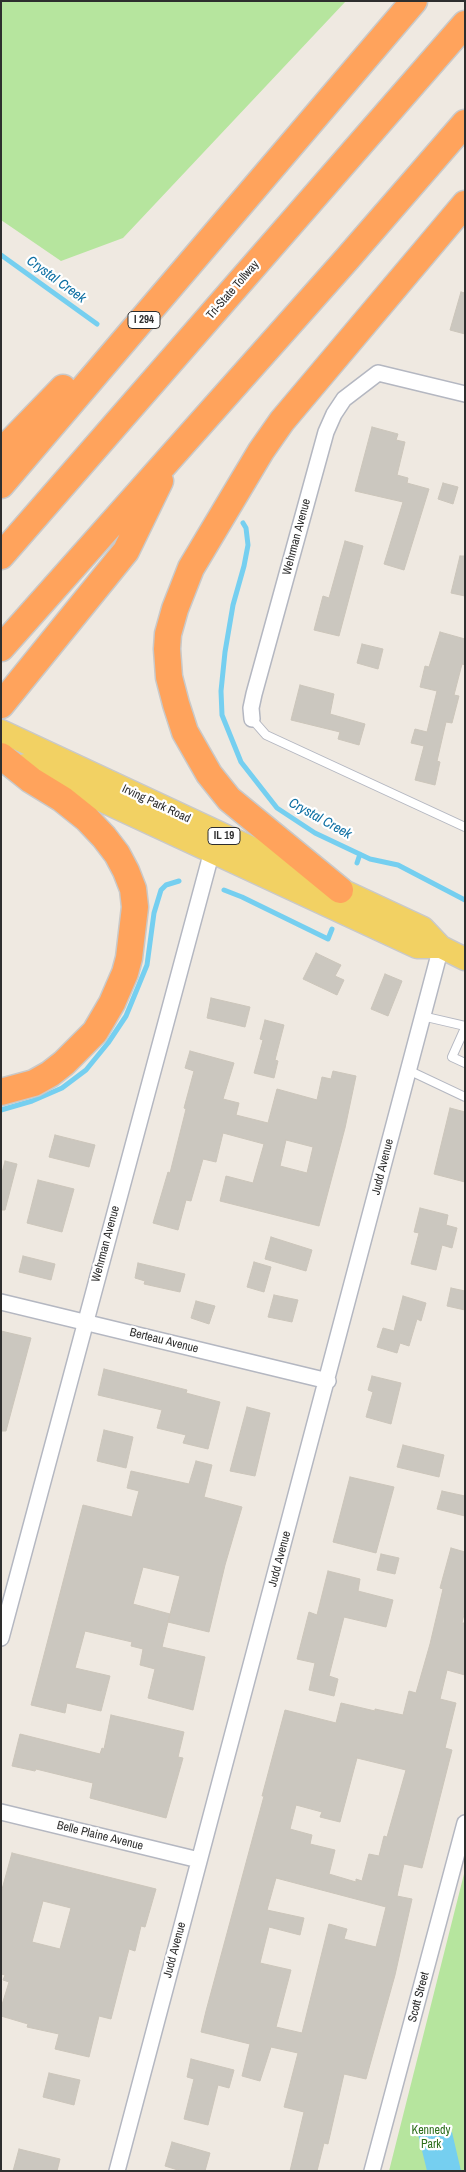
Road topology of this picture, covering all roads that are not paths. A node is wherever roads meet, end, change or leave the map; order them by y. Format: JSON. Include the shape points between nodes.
{"nodes":[{"id":1,"x":414,"y":1,"type":"edge"},
{"id":2,"x":465,"y":24,"type":"edge"},
{"id":3,"x":465,"y":123,"type":"edge"},
{"id":4,"x":284,"y":153,"type":"junction"},
{"id":5,"x":465,"y":204,"type":"edge"},
{"id":6,"x":465,"y":394,"type":"edge"},
{"id":7,"x":1,"y":452,"type":"edge"},
{"id":8,"x":173,"y":453,"type":"junction"},
{"id":9,"x":1,"y":485,"type":"edge"},
{"id":10,"x":1,"y":556,"type":"edge"},
{"id":11,"x":1,"y":648,"type":"edge"},
{"id":12,"x":1,"y":705,"type":"edge"},
{"id":13,"x":252,"y":719,"type":"joint"},
{"id":14,"x":1,"y":731,"type":"edge"},
{"id":15,"x":1,"y":755,"type":"edge"},
{"id":16,"x":465,"y":827,"type":"edge"},
{"id":17,"x":212,"y":851,"type":"junction"},
{"id":18,"x":340,"y":890,"type":"junction"},
{"id":19,"x":441,"y":947,"type":"junction"},
{"id":20,"x":465,"y":960,"type":"edge"},
{"id":21,"x":422,"y":1016,"type":"junction"},
{"id":22,"x":465,"y":1027,"type":"edge"},
{"id":23,"x":465,"y":1063,"type":"edge"},
{"id":24,"x":408,"y":1070,"type":"junction"},
{"id":25,"x":1,"y":1092,"type":"edge"},
{"id":26,"x":465,"y":1097,"type":"edge"},
{"id":27,"x":1,"y":1302,"type":"edge"},
{"id":28,"x":85,"y":1322,"type":"junction"},
{"id":29,"x":328,"y":1381,"type":"junction"},
{"id":30,"x":1,"y":1638,"type":"edge"},
{"id":31,"x":1,"y":1812,"type":"edge"},
{"id":32,"x":465,"y":1823,"type":"edge"},
{"id":33,"x":199,"y":1860,"type":"junction"},
{"id":34,"x":117,"y":2171,"type":"edge"},
{"id":35,"x":372,"y":2171,"type":"edge"}],
"edges":[{"from":1,"to":4,"type":"highway","number":"I 294"},
{"from":2,"to":10,"type":"highway","name":"Tri-State Tollway"},
{"from":3,"to":8,"type":"highway"},
{"from":4,"to":7,"type":"highway","via":[[248,179],[66,385]]},
{"from":4,"to":9,"type":"highway","number":"I 294"},
{"from":5,"to":18,"type":"highway","via":[[282,421],[261,451],[192,568],[168,634],[169,678],[176,704],[185,732],[209,774],[229,799]]},
{"from":6,"to":13,"type":"street","name":"Wehrman Avenue","via":[[378,373],[344,399],[334,414],[326,432],[254,694]]},
{"from":8,"to":11,"type":"highway"},
{"from":8,"to":12,"type":"highway","via":[[126,551]]},
{"from":13,"to":16,"type":"lane","via":[[266,736]]},
{"from":14,"to":18,"type":"main road","name":"Irving Park Road","number":"IL 19"},
{"from":15,"to":17,"type":"main road","name":"Irving Park Road","number":"IL 19"},
{"from":15,"to":25,"type":"highway","via":[[31,780],[62,799],[104,837],[126,871],[135,906],[125,973],[95,1032],[50,1074],[34,1083]]},
{"from":17,"to":19,"type":"main road","name":"Irving Park Road","number":"IL 19","via":[[417,947]]},
{"from":17,"to":28,"type":"street","name":"Wehrman Avenue"},
{"from":18,"to":19,"type":"main road","name":"Irving Park Road","number":"IL 19","via":[[423,928]]},
{"from":19,"to":20,"type":"main road","name":"Irving Park Road","number":"IL 19"},
{"from":19,"to":21,"type":"street","name":"Judd Avenue"},
{"from":21,"to":22,"type":"lane"},
{"from":21,"to":24,"type":"street","name":"Judd Avenue"},
{"from":22,"to":23,"type":"lane","via":[[452,1057]]},
{"from":24,"to":26,"type":"lane"},
{"from":24,"to":29,"type":"street","name":"Judd Avenue"},
{"from":27,"to":28,"type":"street","name":"Berteau Avenue"},
{"from":28,"to":29,"type":"street","name":"Berteau Avenue"},
{"from":28,"to":30,"type":"street","name":"Wehrman Avenue"},
{"from":29,"to":33,"type":"street","name":"Judd Avenue"},
{"from":31,"to":33,"type":"street","name":"Belle Plaine Avenue"},
{"from":32,"to":35,"type":"street","name":"Scott Street"},
{"from":33,"to":34,"type":"street","name":"Judd Avenue"}]}
